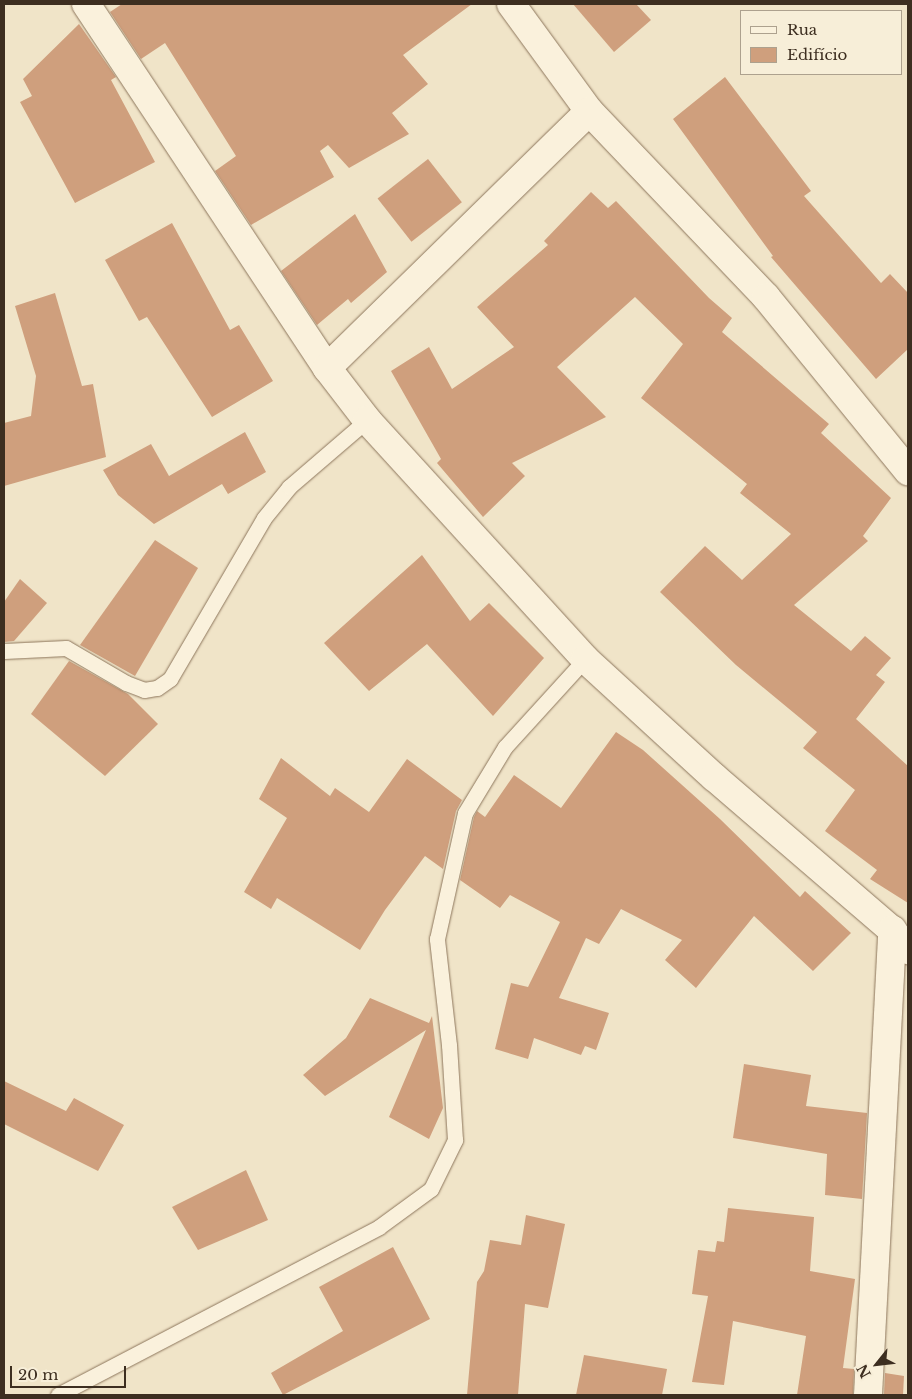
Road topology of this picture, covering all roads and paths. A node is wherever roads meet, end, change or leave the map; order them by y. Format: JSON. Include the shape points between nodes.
{"nodes":[{"id":1,"x":86,"y":4,"type":"edge"},
{"id":2,"x":511,"y":4,"type":"edge"},
{"id":3,"x":590,"y":111,"type":"junction"},
{"id":4,"x":327,"y":368,"type":"junction"},
{"id":5,"x":367,"y":420,"type":"junction"},
{"id":6,"x":908,"y":471,"type":"edge"},
{"id":7,"x":4,"y":651,"type":"edge"},
{"id":8,"x":584,"y":659,"type":"junction"},
{"id":9,"x":900,"y":940,"type":"edge"},
{"id":10,"x":58,"y":1395,"type":"edge"},
{"id":11,"x":868,"y":1395,"type":"edge"}],
"edges":[{"from":1,"to":4,"type":"street"},
{"from":2,"to":3,"type":"street"},
{"from":3,"to":4,"type":"street"},
{"from":3,"to":6,"type":"street","via":[[766,297]]},
{"from":4,"to":5,"type":"street"},
{"from":5,"to":7,"type":"lane","via":[[289,486],[264,518],[170,679],[157,688],[144,690],[126,683],[66,648]]},
{"from":5,"to":8,"type":"street"},
{"from":8,"to":9,"type":"street"},
{"from":8,"to":10,"type":"lane","via":[[505,747],[465,814],[437,939],[455,1140],[431,1189],[379,1227]]},
{"from":9,"to":11,"type":"street"}]}
